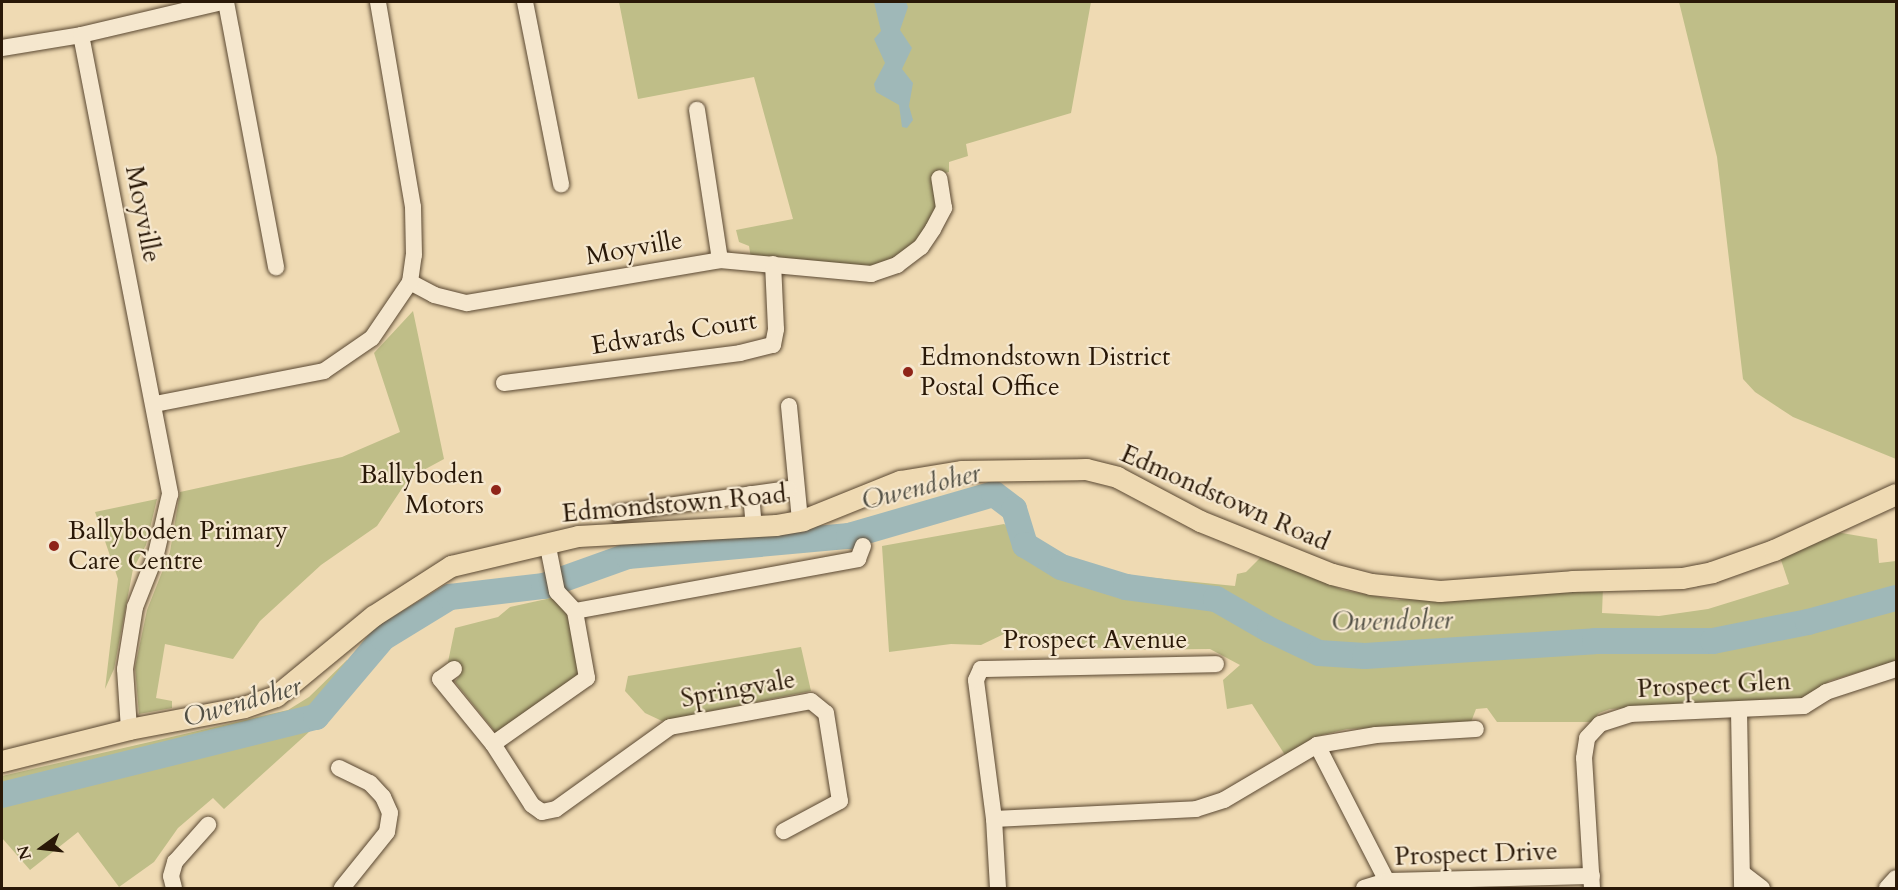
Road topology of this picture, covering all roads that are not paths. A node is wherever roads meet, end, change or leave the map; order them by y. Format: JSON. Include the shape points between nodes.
{"nodes":[{"id":1,"x":224,"y":2,"type":"edge"},
{"id":2,"x":378,"y":2,"type":"edge"},
{"id":3,"x":525,"y":2,"type":"edge"},
{"id":4,"x":81,"y":35,"type":"junction"},
{"id":5,"x":2,"y":48,"type":"edge"},
{"id":6,"x":697,"y":110,"type":"dead end"},
{"id":7,"x":939,"y":178,"type":"dead end"},
{"id":8,"x":561,"y":184,"type":"dead end"},
{"id":9,"x":720,"y":260,"type":"junction"},
{"id":10,"x":773,"y":264,"type":"junction"},
{"id":11,"x":276,"y":267,"type":"dead end"},
{"id":12,"x":410,"y":282,"type":"junction"},
{"id":13,"x":504,"y":383,"type":"dead end"},
{"id":14,"x":155,"y":404,"type":"junction"},
{"id":15,"x":789,"y":406,"type":"dead end"},
{"id":16,"x":788,"y":489,"type":"dead end"},
{"id":17,"x":751,"y":494,"type":"junction"},
{"id":18,"x":1896,"y":494,"type":"edge"},
{"id":19,"x":617,"y":513,"type":"dead end"},
{"id":20,"x":800,"y":520,"type":"junction"},
{"id":21,"x":754,"y":528,"type":"junction"},
{"id":22,"x":547,"y":542,"type":"junction"},
{"id":23,"x":863,"y":546,"type":"dead end"},
{"id":24,"x":575,"y":611,"type":"junction"},
{"id":25,"x":1216,"y":664,"type":"dead end"},
{"id":26,"x":454,"y":669,"type":"dead end"},
{"id":27,"x":1896,"y":669,"type":"edge"},
{"id":28,"x":1739,"y":710,"type":"junction"},
{"id":29,"x":129,"y":729,"type":"junction"},
{"id":30,"x":1476,"y":729,"type":"dead end"},
{"id":31,"x":493,"y":744,"type":"junction"},
{"id":32,"x":1317,"y":745,"type":"junction"},
{"id":33,"x":2,"y":760,"type":"edge"},
{"id":34,"x":339,"y":768,"type":"dead end"},
{"id":35,"x":994,"y":819,"type":"junction"},
{"id":36,"x":208,"y":825,"type":"dead end"},
{"id":37,"x":784,"y":831,"type":"dead end"},
{"id":38,"x":1896,"y":878,"type":"edge"},
{"id":39,"x":1387,"y":881,"type":"junction"},
{"id":40,"x":1742,"y":881,"type":"edge"},
{"id":41,"x":1592,"y":882,"type":"edge"},
{"id":42,"x":174,"y":888,"type":"edge"},
{"id":43,"x":342,"y":888,"type":"edge"},
{"id":44,"x":998,"y":888,"type":"edge"},
{"id":45,"x":1364,"y":888,"type":"edge"},
{"id":46,"x":1762,"y":888,"type":"edge"},
{"id":47,"x":1887,"y":888,"type":"edge"}],
"edges":[{"from":1,"to":4,"type":"street"},
{"from":1,"to":11,"type":"street"},
{"from":2,"to":12,"type":"street","via":[[413,207]]},
{"from":3,"to":8,"type":"street"},
{"from":4,"to":5,"type":"street"},
{"from":4,"to":14,"type":"street","name":"Moyville"},
{"from":6,"to":9,"type":"street","name":"Moyville"},
{"from":7,"to":10,"type":"street","via":[[944,208],[921,247],[897,265],[872,274]]},
{"from":9,"to":10,"type":"street"},
{"from":9,"to":12,"type":"street","name":"Moyville","via":[[467,303],[434,295]]},
{"from":10,"to":13,"type":"street","name":"Edwards Court","via":[[773,345],[740,353]]},
{"from":12,"to":14,"type":"street","via":[[372,338],[324,371]]},
{"from":14,"to":29,"type":"street","name":"Moyville","via":[[170,494],[156,554],[134,617],[125,669]]},
{"from":15,"to":20,"type":"street"},
{"from":16,"to":17,"type":"street"},
{"from":17,"to":19,"type":"street"},
{"from":17,"to":21,"type":"street"},
{"from":18,"to":20,"type":"main road","name":"Edmondstown Road","via":[[1774,550],[1712,572],[1682,578],[1572,580],[1440,591],[1371,584],[1332,574],[1200,521],[1117,477],[1086,469],[962,471],[925,476],[900,481]]},
{"from":20,"to":21,"type":"main road","name":"Edmondstown Road"},
{"from":21,"to":22,"type":"main road","name":"Edmondstown Road","via":[[578,536]]},
{"from":22,"to":24,"type":"street","via":[[557,592]]},
{"from":22,"to":29,"type":"main road","name":"Edmondstown Road","via":[[451,566],[373,616],[276,696],[244,707]]},
{"from":23,"to":24,"type":"street","via":[[858,559]]},
{"from":24,"to":31,"type":"street","via":[[587,678]]},
{"from":25,"to":35,"type":"street","name":"Prospect Avenue","via":[[981,669],[976,680]]},
{"from":26,"to":31,"type":"street","name":"Springvale","via":[[440,679]]},
{"from":27,"to":28,"type":"street","name":"Prospect Glen","via":[[1826,692],[1804,706]]},
{"from":28,"to":40,"type":"street"},
{"from":28,"to":41,"type":"street","name":"Prospect Glen","via":[[1630,714],[1600,724],[1587,738],[1584,758]]},
{"from":29,"to":33,"type":"main road","name":"Edmondstown Road"},
{"from":30,"to":32,"type":"street","via":[[1376,735]]},
{"from":31,"to":37,"type":"street","name":"Springvale","via":[[532,805],[542,812],[556,809],[670,727],[811,701],[825,713],[840,801]]},
{"from":32,"to":35,"type":"street","via":[[1224,800],[1196,809]]},
{"from":32,"to":39,"type":"street"},
{"from":34,"to":43,"type":"street","via":[[370,783],[383,797],[390,813],[387,832]]},
{"from":35,"to":44,"type":"street","name":"Prospect Avenue"},
{"from":36,"to":42,"type":"street","via":[[175,862]]},
{"from":38,"to":47,"type":"street"},
{"from":39,"to":41,"type":"street","name":"Prospect Drive"},
{"from":39,"to":45,"type":"street","name":"Prospect Drive"},
{"from":40,"to":46,"type":"street"}]}
